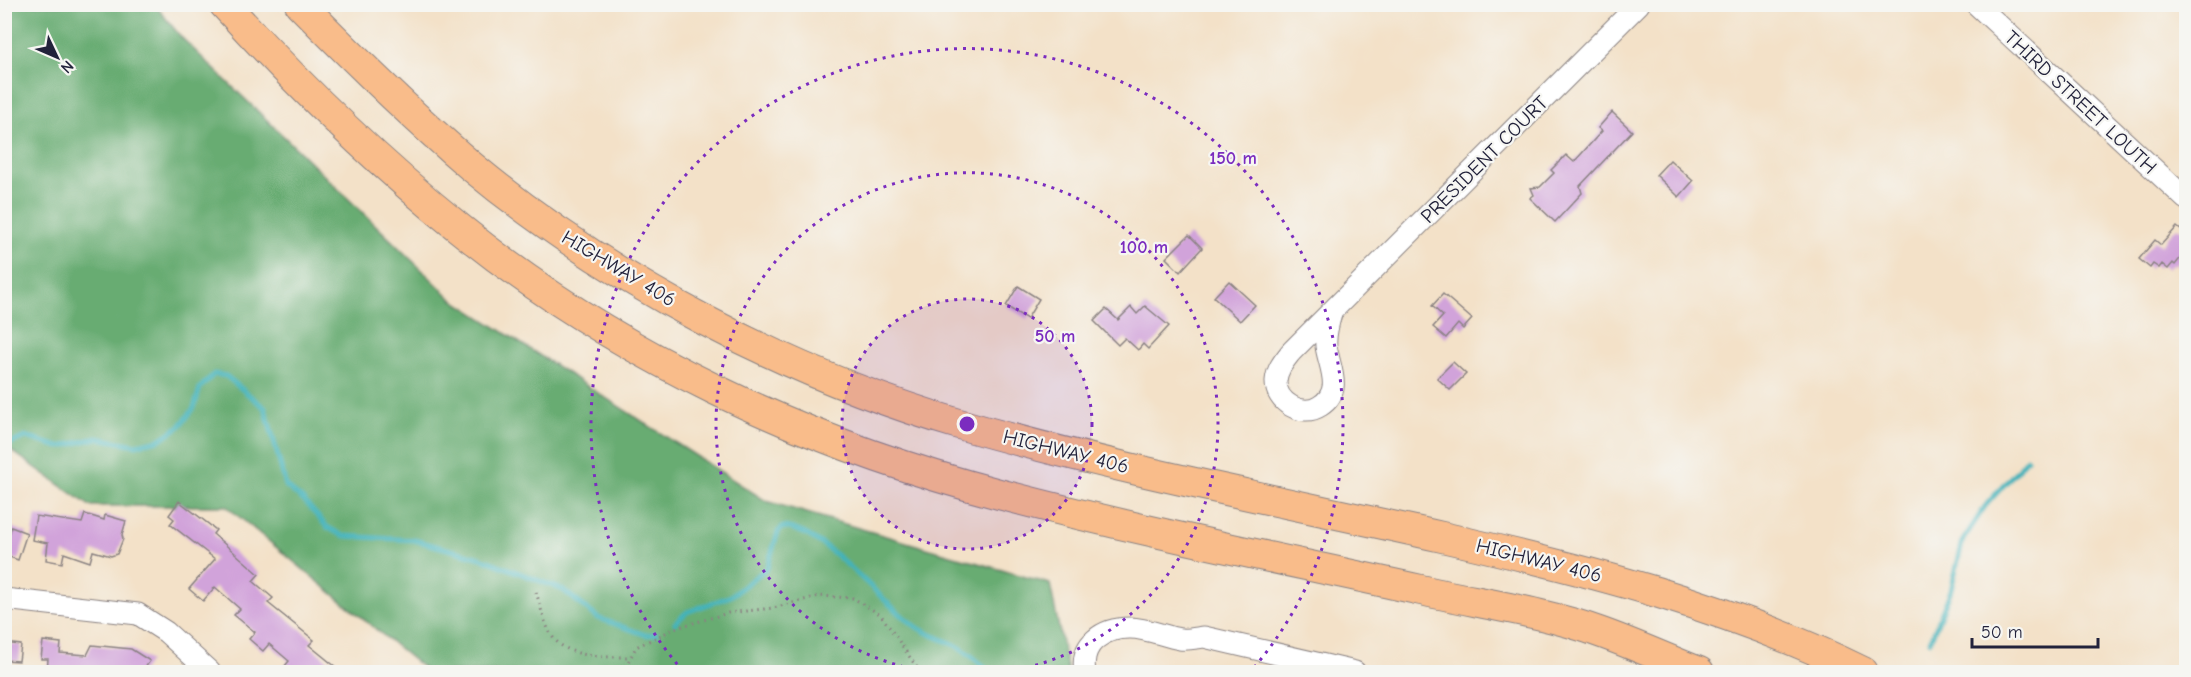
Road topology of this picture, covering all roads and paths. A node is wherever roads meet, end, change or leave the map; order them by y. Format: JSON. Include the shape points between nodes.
{"nodes":[{"id":1,"x":224,"y":4,"type":"edge"},
{"id":2,"x":300,"y":4,"type":"edge"},
{"id":3,"x":1639,"y":4,"type":"edge"},
{"id":4,"x":1976,"y":4,"type":"edge"},
{"id":5,"x":2187,"y":199,"type":"edge"},
{"id":6,"x":1330,"y":314,"type":"dead end"},
{"id":7,"x":536,"y":592,"type":"dead end"},
{"id":8,"x":4,"y":599,"type":"edge"},
{"id":9,"x":1204,"y":637,"type":"junction"},
{"id":10,"x":631,"y":657,"type":"junction"},
{"id":11,"x":210,"y":672,"type":"edge"},
{"id":12,"x":399,"y":672,"type":"edge"},
{"id":13,"x":412,"y":672,"type":"edge"},
{"id":14,"x":623,"y":672,"type":"edge"},
{"id":15,"x":920,"y":672,"type":"edge"},
{"id":16,"x":1070,"y":672,"type":"edge"},
{"id":17,"x":1085,"y":672,"type":"edge"},
{"id":18,"x":1355,"y":672,"type":"edge"},
{"id":19,"x":1700,"y":672,"type":"edge"},
{"id":20,"x":1863,"y":672,"type":"edge"}],
"edges":[{"from":1,"to":19,"type":"highway","via":[[352,136],[460,229],[537,286],[623,340],[780,418],[851,450],[1002,495],[1596,630]]},
{"from":2,"to":20,"type":"highway","name":"HIGHWAY 406","via":[[373,78],[472,167],[566,237],[644,287],[703,318],[861,391],[1055,450],[1581,569],[1750,623]]},
{"from":3,"to":6,"type":"street","name":"PRESIDENT COURT"},
{"from":4,"to":5,"type":"street","name":"THIRD STREET LOUTH"},
{"from":7,"to":10,"type":"path","via":[[551,634],[571,651]]},
{"from":8,"to":11,"type":"street","via":[[138,614],[166,632]]},
{"from":9,"to":16,"type":"street","via":[[1189,626],[1114,615],[1083,632],[1071,655]]},
{"from":9,"to":17,"type":"street","via":[[1182,639],[1131,628],[1109,631],[1090,642],[1083,660]]},
{"from":9,"to":18,"type":"street"},
{"from":10,"to":14,"type":"path"},
{"from":10,"to":15,"type":"path","via":[[636,647],[676,628],[728,613],[773,608],[819,596],[853,598],[881,615]]},
{"from":12,"to":13,"type":"path","via":[[404,667]]}]}
